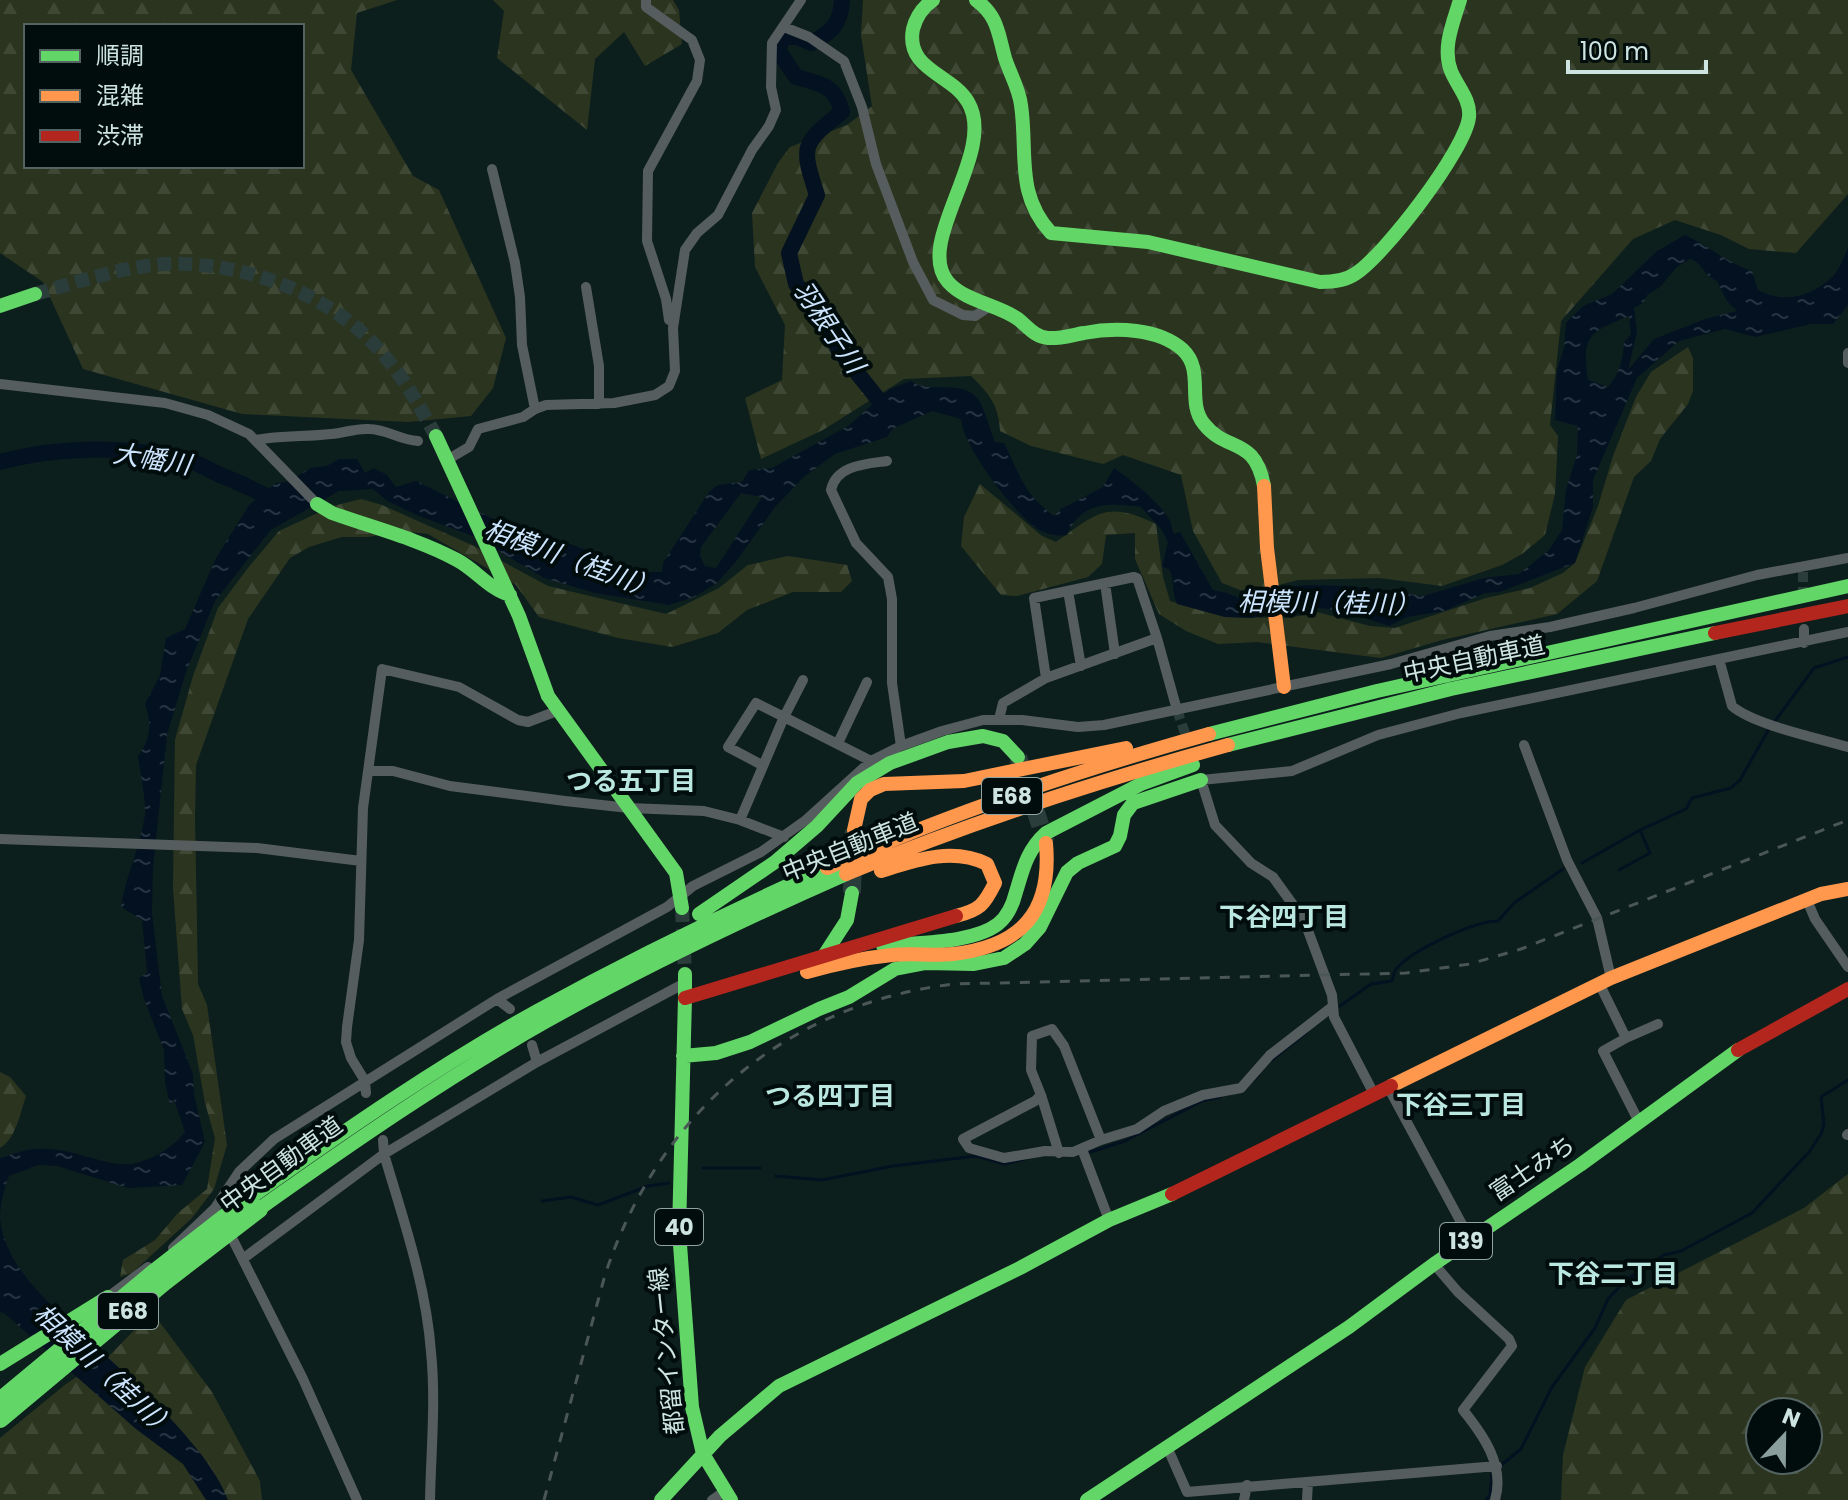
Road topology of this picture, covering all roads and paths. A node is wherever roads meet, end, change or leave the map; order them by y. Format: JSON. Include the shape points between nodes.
{"nodes":[{"id":1,"x":646,"y":0,"type":"edge"},
{"id":2,"x":801,"y":0,"type":"edge"},
{"id":3,"x":933,"y":0,"type":"edge"},
{"id":4,"x":976,"y":0,"type":"edge"},
{"id":5,"x":1460,"y":0,"type":"edge"},
{"id":6,"x":784,"y":27,"type":"junction"},
{"id":7,"x":492,"y":169,"type":"dead end"},
{"id":8,"x":586,"y":287,"type":"dead end"},
{"id":9,"x":35,"y":294,"type":"tunnel mouth"},
{"id":10,"x":0,"y":306,"type":"edge"},
{"id":11,"x":990,"y":306,"type":"junction"},
{"id":12,"x":673,"y":336,"type":"junction"},
{"id":13,"x":1848,"y":353,"type":"edge"},
{"id":14,"x":1848,"y":363,"type":"edge"},
{"id":15,"x":0,"y":384,"type":"edge"},
{"id":16,"x":599,"y":404,"type":"junction"},
{"id":17,"x":535,"y":409,"type":"junction"},
{"id":18,"x":427,"y":439,"type":"joint"},
{"id":19,"x":260,"y":444,"type":"junction"},
{"id":20,"x":887,"y":461,"type":"dead end"},
{"id":21,"x":448,"y":463,"type":"junction"},
{"id":22,"x":317,"y":504,"type":"joint"},
{"id":23,"x":1848,"y":558,"type":"edge"},
{"id":24,"x":1105,"y":583,"type":"junction"},
{"id":25,"x":1848,"y":586,"type":"edge"},
{"id":26,"x":506,"y":587,"type":"junction"},
{"id":27,"x":1068,"y":591,"type":"junction"},
{"id":28,"x":1848,"y":606,"type":"edge"},
{"id":29,"x":1804,"y":629,"type":"dead end"},
{"id":30,"x":1848,"y":632,"type":"edge"},
{"id":31,"x":1157,"y":638,"type":"junction"},
{"id":32,"x":1804,"y":643,"type":"junction"},
{"id":33,"x":1115,"y":654,"type":"junction"},
{"id":34,"x":1719,"y":659,"type":"junction"},
{"id":35,"x":1081,"y":666,"type":"junction"},
{"id":36,"x":1046,"y":678,"type":"junction"},
{"id":37,"x":803,"y":680,"type":"dead end"},
{"id":38,"x":867,"y":682,"type":"dead end"},
{"id":39,"x":1284,"y":687,"type":"junction"},
{"id":40,"x":1177,"y":710,"type":"junction"},
{"id":41,"x":557,"y":711,"type":"junction"},
{"id":42,"x":1354,"y":711,"type":"junction"},
{"id":43,"x":784,"y":717,"type":"junction"},
{"id":44,"x":999,"y":719,"type":"junction"},
{"id":45,"x":1263,"y":720,"type":"junction"},
{"id":46,"x":838,"y":743,"type":"junction"},
{"id":47,"x":1524,"y":745,"type":"dead end"},
{"id":48,"x":901,"y":746,"type":"junction"},
{"id":49,"x":1848,"y":747,"type":"edge"},
{"id":50,"x":1018,"y":757,"type":"tunnel mouth"},
{"id":51,"x":871,"y":761,"type":"junction"},
{"id":52,"x":762,"y":765,"type":"junction"},
{"id":53,"x":368,"y":771,"type":"junction"},
{"id":54,"x":1201,"y":780,"type":"junction"},
{"id":55,"x":629,"y":808,"type":"junction"},
{"id":56,"x":740,"y":820,"type":"junction"},
{"id":57,"x":854,"y":830,"type":"tunnel mouth"},
{"id":58,"x":784,"y":837,"type":"junction"},
{"id":59,"x":0,"y":839,"type":"edge"},
{"id":60,"x":1046,"y":843,"type":"tunnel mouth"},
{"id":61,"x":361,"y":861,"type":"junction"},
{"id":62,"x":1848,"y":889,"type":"edge"},
{"id":63,"x":852,"y":893,"type":"tunnel mouth"},
{"id":64,"x":1807,"y":900,"type":"junction"},
{"id":65,"x":681,"y":902,"type":"junction"},
{"id":66,"x":724,"y":927,"type":"junction"},
{"id":67,"x":830,"y":959,"type":"junction"},
{"id":68,"x":1848,"y":967,"type":"edge"},
{"id":69,"x":1606,"y":982,"type":"junction"},
{"id":70,"x":685,"y":985,"type":"junction"},
{"id":71,"x":1848,"y":989,"type":"edge"},
{"id":72,"x":497,"y":999,"type":"junction"},
{"id":73,"x":542,"y":1007,"type":"junction"},
{"id":74,"x":1332,"y":1007,"type":"junction"},
{"id":75,"x":510,"y":1009,"type":"dead end"},
{"id":76,"x":1658,"y":1024,"type":"dead end"},
{"id":77,"x":1626,"y":1038,"type":"junction"},
{"id":78,"x":532,"y":1045,"type":"dead end"},
{"id":79,"x":683,"y":1056,"type":"junction"},
{"id":80,"x":537,"y":1062,"type":"junction"},
{"id":81,"x":365,"y":1081,"type":"junction"},
{"id":82,"x":1381,"y":1090,"type":"junction"},
{"id":83,"x":366,"y":1093,"type":"dead end"},
{"id":84,"x":1041,"y":1095,"type":"junction"},
{"id":85,"x":1639,"y":1122,"type":"junction"},
{"id":86,"x":383,"y":1140,"type":"dead end"},
{"id":87,"x":1101,"y":1140,"type":"junction"},
{"id":88,"x":1082,"y":1149,"type":"junction"},
{"id":89,"x":1059,"y":1153,"type":"junction"},
{"id":90,"x":384,"y":1154,"type":"junction"},
{"id":91,"x":255,"y":1203,"type":"junction"},
{"id":92,"x":215,"y":1208,"type":"junction"},
{"id":93,"x":1109,"y":1220,"type":"junction"},
{"id":94,"x":1470,"y":1239,"type":"junction"},
{"id":95,"x":244,"y":1258,"type":"junction"},
{"id":96,"x":1434,"y":1264,"type":"junction"},
{"id":97,"x":108,"y":1297,"type":"joint"},
{"id":98,"x":0,"y":1364,"type":"edge"},
{"id":99,"x":0,"y":1401,"type":"edge"},
{"id":100,"x":0,"y":1419,"type":"edge"},
{"id":101,"x":1168,"y":1449,"type":"junction"},
{"id":102,"x":703,"y":1454,"type":"junction"},
{"id":103,"x":1497,"y":1466,"type":"junction"},
{"id":104,"x":1308,"y":1482,"type":"junction"},
{"id":105,"x":1247,"y":1485,"type":"junction"},
{"id":106,"x":723,"y":1497,"type":"edge"},
{"id":107,"x":357,"y":1500,"type":"edge"},
{"id":108,"x":430,"y":1500,"type":"edge"},
{"id":109,"x":661,"y":1500,"type":"edge"},
{"id":110,"x":1087,"y":1500,"type":"edge"},
{"id":111,"x":1244,"y":1500,"type":"edge"},
{"id":112,"x":1307,"y":1500,"type":"edge"},
{"id":113,"x":1495,"y":1500,"type":"edge"}],
"edges":[{"from":1,"to":12,"type":"street","via":[[646,7],[692,40],[700,60],[697,81],[648,171],[647,241]]},
{"from":2,"to":6,"type":"street"},
{"from":3,"to":11,"type":"main road","via":[[913,23],[914,49],[921,62],[963,95],[974,125],[960,190],[940,242],[940,266],[951,285]]},
{"from":4,"to":5,"type":"main road","via":[[999,24],[1004,54],[1018,86],[1025,177],[1042,226],[1062,236],[1125,239],[1337,282],[1356,273],[1387,243],[1468,130],[1466,98],[1451,72],[1447,42]]},
{"from":6,"to":11,"type":"street","via":[[844,61],[900,232],[933,300],[963,315],[975,316]]},
{"from":6,"to":12,"type":"street","via":[[770,55],[776,110],[718,215],[685,250]]},
{"from":7,"to":17,"type":"street","via":[[515,263],[522,345]]},
{"from":8,"to":16,"type":"street","via":[[599,366]]},
{"from":9,"to":10,"type":"main road"},
{"from":11,"to":39,"type":"main road","via":[[1047,338],[1109,330],[1159,337],[1188,355],[1198,382],[1194,403],[1201,421],[1249,452],[1263,478]]},
{"from":12,"to":16,"type":"street","via":[[675,371],[669,386],[655,395]]},
{"from":13,"to":14,"type":"street"},
{"from":15,"to":19,"type":"street","via":[[165,403],[241,429]]},
{"from":16,"to":17,"type":"street"},
{"from":17,"to":21,"type":"street","via":[[478,429],[469,447]]},
{"from":18,"to":19,"type":"street","via":[[405,441],[369,429],[280,435]]},
{"from":18,"to":21,"type":"main road"},
{"from":19,"to":22,"type":"street"},
{"from":20,"to":48,"type":"street","via":[[846,470],[831,490],[856,543],[888,577],[892,683]]},
{"from":21,"to":26,"type":"main road"},
{"from":22,"to":26,"type":"main road","via":[[452,557],[479,572],[498,592]]},
{"from":23,"to":39,"type":"street"},
{"from":24,"to":27,"type":"street"},
{"from":24,"to":31,"type":"street","via":[[1137,578]]},
{"from":24,"to":33,"type":"street"},
{"from":25,"to":45,"type":"main road","name":"中央自動車道","number":"E68"},
{"from":26,"to":41,"type":"main road"},
{"from":27,"to":35,"type":"street"},
{"from":27,"to":36,"type":"street","via":[[1034,598]]},
{"from":28,"to":42,"type":"main road","name":"中央自動車道","number":"E68"},
{"from":29,"to":32,"type":"street"},
{"from":30,"to":32,"type":"street"},
{"from":31,"to":33,"type":"street"},
{"from":31,"to":40,"type":"street"},
{"from":32,"to":34,"type":"street"},
{"from":33,"to":35,"type":"street"},
{"from":34,"to":49,"type":"street","via":[[1736,710]]},
{"from":34,"to":54,"type":"street","via":[[1461,713],[1378,735],[1292,771]]},
{"from":35,"to":36,"type":"street"},
{"from":36,"to":44,"type":"street","via":[[1003,703]]},
{"from":37,"to":43,"type":"street"},
{"from":38,"to":46,"type":"street"},
{"from":39,"to":40,"type":"street"},
{"from":40,"to":44,"type":"street","via":[[1078,727]]},
{"from":41,"to":53,"type":"street","via":[[528,722],[518,720],[459,687],[382,669]]},
{"from":41,"to":55,"type":"main road"},
{"from":42,"to":66,"type":"main road","name":"中央自動車道","number":"E68","via":[[1055,795],[866,866]]},
{"from":42,"to":67,"type":"main road","via":[[1141,784],[1046,833],[1028,851],[1005,917],[989,929]]},
{"from":43,"to":46,"type":"street"},
{"from":43,"to":52,"type":"street"},
{"from":43,"to":52,"type":"street","via":[[756,703],[728,747]]},
{"from":44,"to":48,"type":"street"},
{"from":45,"to":57,"type":"main road","via":[[964,781],[884,784],[861,799]]},
{"from":45,"to":73,"type":"main road","name":"中央自動車道","number":"E68","via":[[1050,783],[860,853],[718,916]]},
{"from":46,"to":51,"type":"street"},
{"from":47,"to":69,"type":"street","via":[[1567,860],[1597,918]]},
{"from":48,"to":51,"type":"street"},
{"from":50,"to":73,"type":"main road","via":[[998,738],[984,736],[910,753],[879,767],[802,840],[725,898]]},
{"from":51,"to":58,"type":"street"},
{"from":52,"to":56,"type":"street"},
{"from":53,"to":55,"type":"street","via":[[393,771],[464,789]]},
{"from":53,"to":61,"type":"street"},
{"from":54,"to":74,"type":"street","via":[[1215,825],[1251,863],[1273,877],[1304,920]]},
{"from":54,"to":79,"type":"main road","via":[[1126,809],[1114,847],[1068,872],[1040,927],[1005,957],[973,966],[909,964],[852,997],[752,1040],[706,1056]]},
{"from":55,"to":56,"type":"street","via":[[704,811]]},
{"from":55,"to":65,"type":"main road","via":[[676,873]]},
{"from":56,"to":58,"type":"street"},
{"from":58,"to":65,"type":"street","via":[[693,886]]},
{"from":59,"to":61,"type":"street","via":[[297,852]]},
{"from":60,"to":67,"type":"main road","via":[[1045,892],[1027,925],[1004,942],[960,954]]},
{"from":61,"to":81,"type":"street","via":[[359,940],[346,1042]]},
{"from":62,"to":64,"type":"main road"},
{"from":63,"to":67,"type":"main road"},
{"from":64,"to":68,"type":"street"},
{"from":64,"to":69,"type":"main road"},
{"from":65,"to":72,"type":"street"},
{"from":66,"to":67,"type":"main road","via":[[900,865],[967,856],[991,869],[992,893],[971,912]]},
{"from":66,"to":91,"type":"main road","name":"中央自動車道","number":"E68","via":[[508,1042]]},
{"from":67,"to":70,"type":"main road","via":[[711,1001]]},
{"from":69,"to":77,"type":"street"},
{"from":69,"to":82,"type":"main road"},
{"from":70,"to":79,"type":"main road","name":"都留インター線","number":"40"},
{"from":70,"to":80,"type":"street"},
{"from":71,"to":85,"type":"main road","name":"富士みち","number":"139","via":[[1731,1054]]},
{"from":72,"to":75,"type":"street"},
{"from":72,"to":81,"type":"street"},
{"from":73,"to":91,"type":"main road","name":"中央自動車道","number":"E68","via":[[420,1080]]},
{"from":74,"to":82,"type":"street"},
{"from":74,"to":87,"type":"street","via":[[1270,1055],[1241,1088],[1203,1095],[1137,1129]]},
{"from":76,"to":77,"type":"street"},
{"from":77,"to":85,"type":"street","via":[[1603,1051]]},
{"from":78,"to":80,"type":"street"},
{"from":79,"to":102,"type":"main road","name":"都留インター線","number":"40","via":[[679,1231],[692,1407]]},
{"from":80,"to":90,"type":"street"},
{"from":81,"to":83,"type":"street"},
{"from":81,"to":92,"type":"street","via":[[274,1139],[239,1172]]},
{"from":82,"to":93,"type":"main road","via":[[1148,1206]]},
{"from":82,"to":94,"type":"street"},
{"from":84,"to":87,"type":"street","via":[[1031,1070],[1032,1036],[1052,1029],[1064,1046]]},
{"from":84,"to":89,"type":"street"},
{"from":84,"to":89,"type":"street","via":[[963,1139],[969,1148],[1004,1158]]},
{"from":85,"to":94,"type":"main road","name":"富士みち","number":"139"},
{"from":86,"to":90,"type":"street"},
{"from":87,"to":88,"type":"street"},
{"from":88,"to":89,"type":"street"},
{"from":88,"to":93,"type":"street"},
{"from":90,"to":95,"type":"street"},
{"from":90,"to":108,"type":"street","via":[[421,1282],[428,1328],[433,1392]]},
{"from":91,"to":99,"type":"main road","name":"中央自動車道","number":"E68","bridge":true,"via":[[155,1272]]},
{"from":91,"to":100,"type":"main road","name":"中央自動車道","number":"E68","bridge":true},
{"from":92,"to":95,"type":"street"},
{"from":92,"to":97,"type":"street"},
{"from":93,"to":102,"type":"main road","via":[[779,1386]]},
{"from":94,"to":96,"type":"main road","name":"富士みち","number":"139"},
{"from":95,"to":107,"type":"street"},
{"from":96,"to":101,"type":"main road","name":"富士みち","number":"139"},
{"from":96,"to":103,"type":"street","via":[[1512,1346],[1463,1410],[1481,1431]]},
{"from":97,"to":98,"type":"main road"},
{"from":101,"to":105,"type":"street","via":[[1187,1492]]},
{"from":101,"to":110,"type":"main road","name":"富士みち","number":"139"},
{"from":102,"to":106,"type":"main road","name":"都留インター線","number":"40"},
{"from":102,"to":109,"type":"main road"},
{"from":103,"to":104,"type":"street"},
{"from":103,"to":113,"type":"street"},
{"from":104,"to":105,"type":"street"},
{"from":104,"to":112,"type":"street"},
{"from":105,"to":111,"type":"street"}]}
